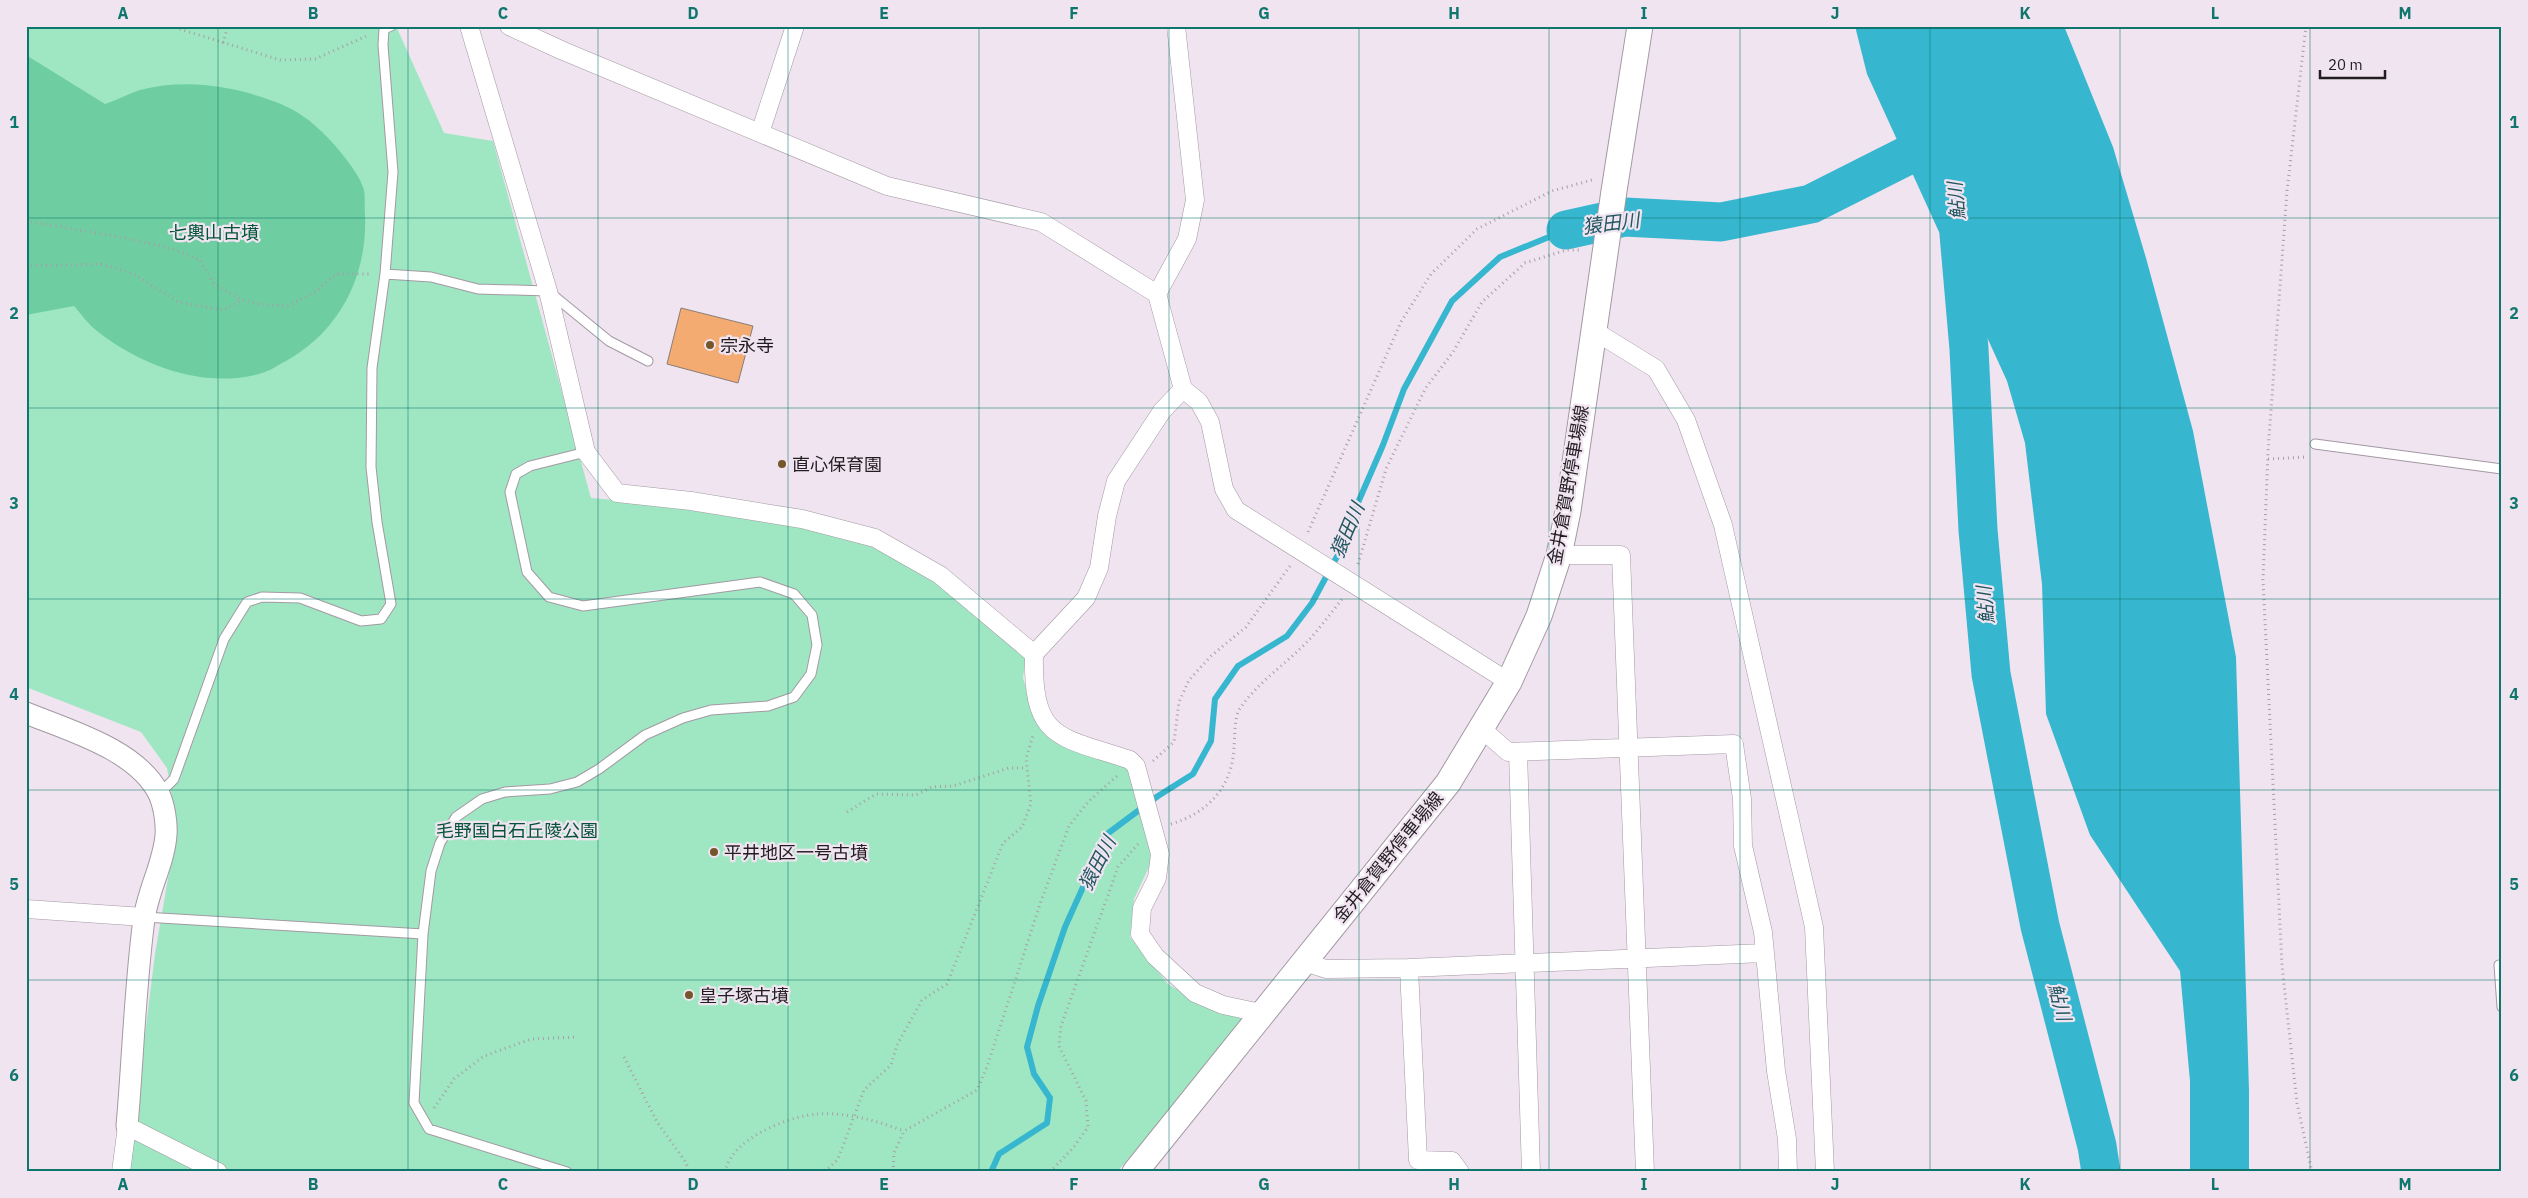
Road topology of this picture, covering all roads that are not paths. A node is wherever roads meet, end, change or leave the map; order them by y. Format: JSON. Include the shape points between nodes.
{"nodes":[{"id":1,"x":470,"y":26,"type":"edge"},
{"id":2,"x":508,"y":26,"type":"edge"},
{"id":3,"x":795,"y":26,"type":"edge"},
{"id":4,"x":1176,"y":26,"type":"edge"},
{"id":5,"x":1640,"y":26,"type":"edge"},
{"id":6,"x":387,"y":28,"type":"edge"},
{"id":7,"x":760,"y":132,"type":"junction"},
{"id":8,"x":385,"y":274,"type":"junction"},
{"id":9,"x":548,"y":291,"type":"junction"},
{"id":10,"x":1157,"y":294,"type":"junction"},
{"id":11,"x":1593,"y":330,"type":"junction"},
{"id":12,"x":648,"y":361,"type":"dead end"},
{"id":13,"x":1183,"y":389,"type":"junction"},
{"id":14,"x":2315,"y":444,"type":"dead end"},
{"id":15,"x":586,"y":452,"type":"junction"},
{"id":16,"x":2502,"y":469,"type":"edge"},
{"id":17,"x":1559,"y":555,"type":"junction"},
{"id":18,"x":1034,"y":654,"type":"junction"},
{"id":19,"x":1509,"y":682,"type":"junction"},
{"id":20,"x":26,"y":713,"type":"edge"},
{"id":21,"x":1482,"y":729,"type":"junction"},
{"id":22,"x":1628,"y":748,"type":"junction"},
{"id":23,"x":1518,"y":752,"type":"junction"},
{"id":24,"x":159,"y":794,"type":"junction"},
{"id":25,"x":26,"y":909,"type":"edge"},
{"id":26,"x":144,"y":917,"type":"junction"},
{"id":27,"x":423,"y":934,"type":"junction"},
{"id":28,"x":1764,"y":953,"type":"junction"},
{"id":29,"x":1636,"y":959,"type":"junction"},
{"id":30,"x":1304,"y":962,"type":"junction"},
{"id":31,"x":1525,"y":963,"type":"junction"},
{"id":32,"x":2502,"y":965,"type":"edge"},
{"id":33,"x":1409,"y":968,"type":"junction"},
{"id":34,"x":2502,"y":1007,"type":"edge"},
{"id":35,"x":1261,"y":1013,"type":"junction"},
{"id":36,"x":127,"y":1126,"type":"junction"},
{"id":37,"x":121,"y":1172,"type":"edge"},
{"id":38,"x":218,"y":1172,"type":"edge"},
{"id":39,"x":567,"y":1172,"type":"edge"},
{"id":40,"x":1135,"y":1172,"type":"edge"},
{"id":41,"x":1460,"y":1172,"type":"edge"},
{"id":42,"x":1530,"y":1172,"type":"edge"},
{"id":43,"x":1645,"y":1172,"type":"edge"},
{"id":44,"x":1788,"y":1172,"type":"edge"},
{"id":45,"x":1825,"y":1172,"type":"edge"}],
"edges":[{"from":1,"to":9,"type":"street"},
{"from":2,"to":7,"type":"street"},
{"from":3,"to":7,"type":"street"},
{"from":4,"to":10,"type":"street","via":[[1195,200],[1187,239]]},
{"from":5,"to":11,"type":"main road","name":"金井倉賀野停車場線"},
{"from":6,"to":8,"type":"lane","via":[[383,45],[393,172]]},
{"from":7,"to":10,"type":"street","via":[[887,186],[1041,222]]},
{"from":8,"to":9,"type":"lane","via":[[431,277],[478,289]]},
{"from":8,"to":24,"type":"lane","via":[[372,368],[371,467],[376,522],[391,604],[382,619],[361,621],[300,598],[262,597],[247,602],[224,639],[174,779]]},
{"from":9,"to":12,"type":"lane","via":[[609,341]]},
{"from":9,"to":15,"type":"street"},
{"from":10,"to":13,"type":"street"},
{"from":11,"to":17,"type":"main road","name":"金井倉賀野停車場線","via":[[1575,466]]},
{"from":11,"to":45,"type":"street","via":[[1656,369],[1686,420],[1722,525],[1814,927]]},
{"from":13,"to":18,"type":"street","via":[[1162,411],[1116,481],[1099,568],[1086,598]]},
{"from":13,"to":19,"type":"street","via":[[1199,402],[1210,422],[1224,489],[1236,510]]},
{"from":14,"to":16,"type":"lane"},
{"from":15,"to":18,"type":"street","via":[[617,493],[691,501],[792,518],[875,538],[940,576]]},
{"from":15,"to":27,"type":"lane","via":[[530,466],[516,474],[510,492],[528,572],[549,597],[584,606],[760,582],[794,594],[812,615],[817,645],[811,674],[794,697],[768,706],[712,710],[683,718],[645,735],[577,782],[550,789],[504,792],[482,799],[456,817],[440,843],[430,872]]},
{"from":17,"to":19,"type":"main road","name":"金井倉賀野停車場線","via":[[1539,616]]},
{"from":17,"to":22,"type":"street","via":[[1621,555]]},
{"from":18,"to":35,"type":"street","via":[[1033,675],[1041,714],[1052,730],[1077,744],[1130,760],[1136,766],[1160,854],[1158,878],[1142,908],[1140,934],[1155,956],[1195,992],[1223,1005]]},
{"from":19,"to":21,"type":"main road","name":"金井倉賀野停車場線"},
{"from":20,"to":24,"type":"street","via":[[100,743],[125,758],[144,772]]},
{"from":21,"to":23,"type":"street","via":[[1508,752]]},
{"from":21,"to":30,"type":"main road","name":"金井倉賀野停車場線","via":[[1448,783]]},
{"from":22,"to":23,"type":"street"},
{"from":22,"to":28,"type":"street","via":[[1734,744],[1742,799],[1743,846],[1763,932]]},
{"from":22,"to":29,"type":"street"},
{"from":23,"to":31,"type":"street"},
{"from":24,"to":26,"type":"street","via":[[166,835]]},
{"from":25,"to":26,"type":"street"},
{"from":26,"to":27,"type":"lane"},
{"from":26,"to":36,"type":"street"},
{"from":27,"to":39,"type":"lane","via":[[414,1103],[424,1123],[429,1130]]},
{"from":28,"to":29,"type":"street"},
{"from":28,"to":44,"type":"street"},
{"from":29,"to":31,"type":"street"},
{"from":29,"to":43,"type":"street"},
{"from":30,"to":33,"type":"street","via":[[1326,968]]},
{"from":30,"to":35,"type":"main road","name":"金井倉賀野停車場線"},
{"from":31,"to":33,"type":"street"},
{"from":31,"to":42,"type":"street"},
{"from":32,"to":34,"type":"lane","via":[[2499,965]]},
{"from":33,"to":41,"type":"street","via":[[1418,1160],[1452,1161]]},
{"from":35,"to":40,"type":"main road","name":"金井倉賀野停車場線"},
{"from":36,"to":37,"type":"street"},
{"from":36,"to":38,"type":"street"}]}
